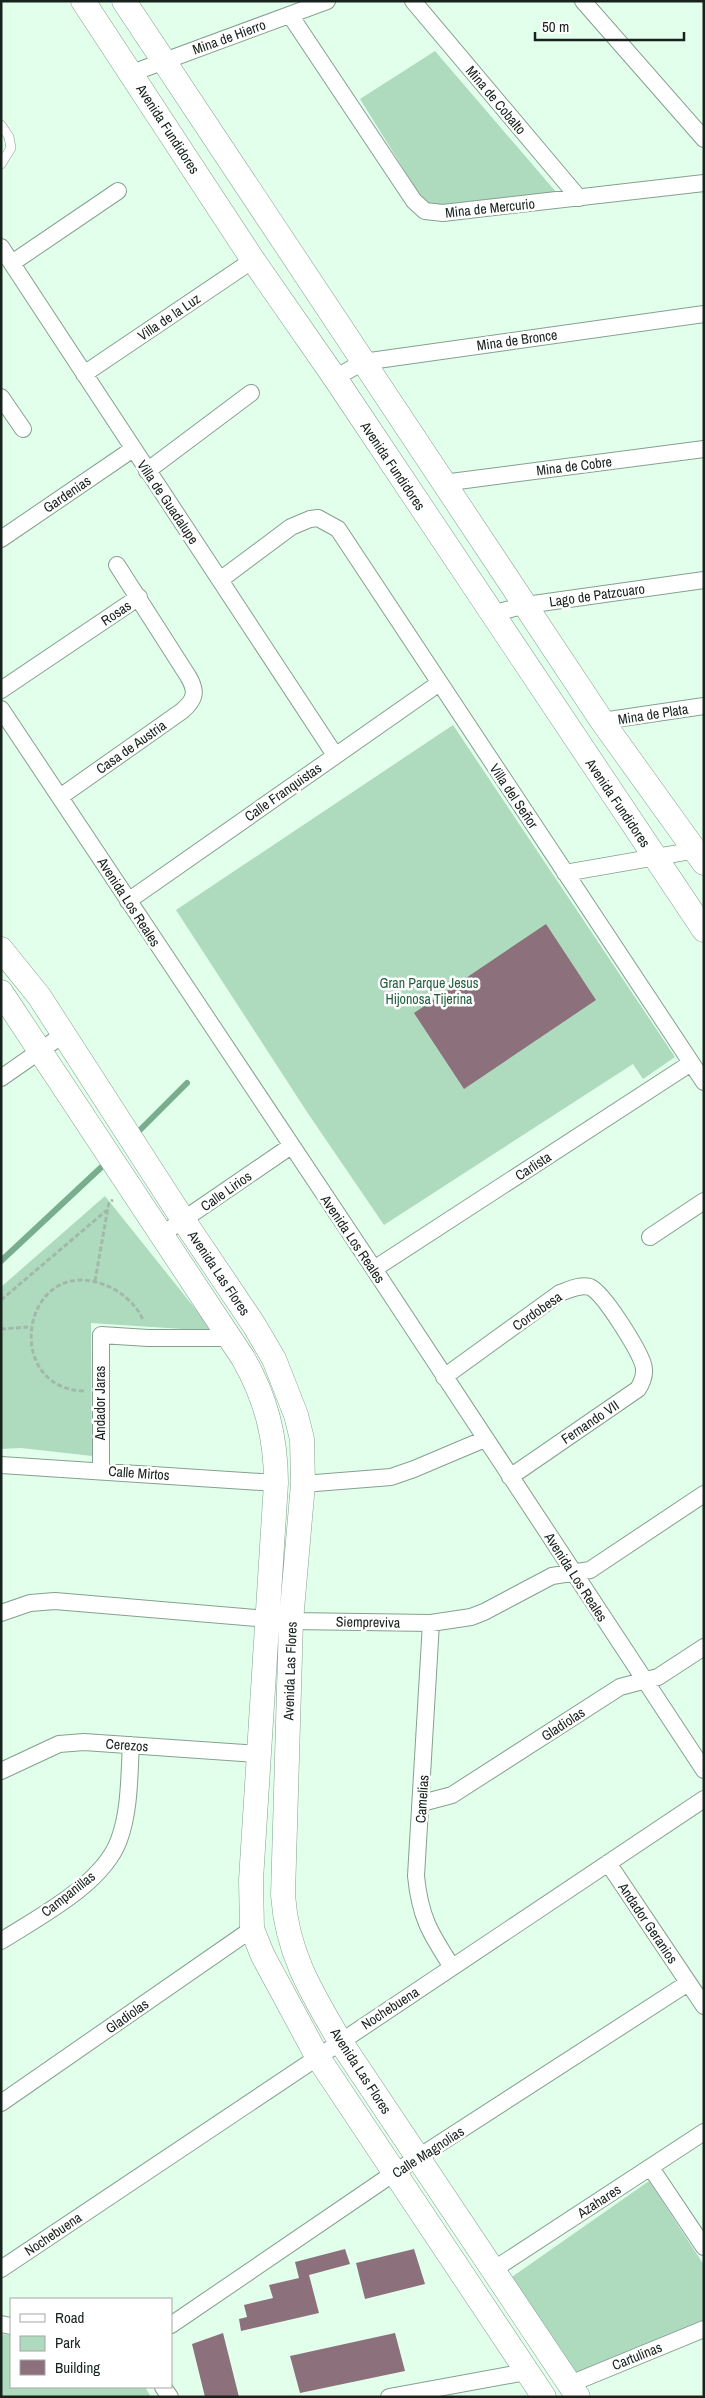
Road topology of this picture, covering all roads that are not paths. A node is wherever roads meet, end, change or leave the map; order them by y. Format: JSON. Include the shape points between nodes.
{"nodes":[{"id":1,"x":83,"y":1,"type":"edge"},
{"id":2,"x":124,"y":1,"type":"edge"},
{"id":3,"x":327,"y":1,"type":"edge"},
{"id":4,"x":413,"y":1,"type":"edge"},
{"id":5,"x":583,"y":1,"type":"edge"},
{"id":6,"x":290,"y":15,"type":"junction"},
{"id":7,"x":163,"y":60,"type":"junction"},
{"id":8,"x":132,"y":73,"type":"junction"},
{"id":9,"x":1,"y":125,"type":"edge"},
{"id":10,"x":704,"y":139,"type":"edge"},
{"id":11,"x":1,"y":164,"type":"edge"},
{"id":12,"x":704,"y":183,"type":"edge"},
{"id":13,"x":118,"y":192,"type":"dead end"},
{"id":14,"x":579,"y":198,"type":"junction"},
{"id":15,"x":1,"y":247,"type":"edge"},
{"id":16,"x":253,"y":260,"type":"junction"},
{"id":17,"x":12,"y":263,"type":"junction"},
{"id":18,"x":704,"y":314,"type":"edge"},
{"id":19,"x":363,"y":362,"type":"junction"},
{"id":20,"x":84,"y":374,"type":"junction"},
{"id":21,"x":335,"y":378,"type":"junction"},
{"id":22,"x":251,"y":394,"type":"dead end"},
{"id":23,"x":1,"y":397,"type":"edge"},
{"id":24,"x":23,"y":429,"type":"dead end"},
{"id":25,"x":133,"y":449,"type":"junction"},
{"id":26,"x":704,"y":449,"type":"edge"},
{"id":27,"x":148,"y":471,"type":"junction"},
{"id":28,"x":444,"y":483,"type":"junction"},
{"id":29,"x":1,"y":539,"type":"edge"},
{"id":30,"x":117,"y":565,"type":"dead end"},
{"id":31,"x":220,"y":580,"type":"junction"},
{"id":32,"x":704,"y":580,"type":"edge"},
{"id":33,"x":139,"y":597,"type":"junction"},
{"id":34,"x":526,"y":605,"type":"junction"},
{"id":35,"x":491,"y":614,"type":"junction"},
{"id":36,"x":438,"y":684,"type":"junction"},
{"id":37,"x":1,"y":690,"type":"edge"},
{"id":38,"x":195,"y":692,"type":"joint"},
{"id":39,"x":704,"y":706,"type":"edge"},
{"id":40,"x":3,"y":716,"type":"edge"},
{"id":41,"x":602,"y":721,"type":"junction"},
{"id":42,"x":335,"y":755,"type":"junction"},
{"id":43,"x":60,"y":797,"type":"junction"},
{"id":44,"x":701,"y":854,"type":"edge"},
{"id":45,"x":654,"y":857,"type":"junction"},
{"id":46,"x":565,"y":873,"type":"junction"},
{"id":47,"x":128,"y":901,"type":"junction"},
{"id":48,"x":704,"y":930,"type":"edge"},
{"id":49,"x":1,"y":949,"type":"edge"},
{"id":50,"x":1,"y":992,"type":"edge"},
{"id":51,"x":64,"y":1034,"type":"junction"},
{"id":52,"x":39,"y":1052,"type":"junction"},
{"id":53,"x":692,"y":1063,"type":"junction"},
{"id":54,"x":1,"y":1078,"type":"edge"},
{"id":55,"x":704,"y":1082,"type":"edge"},
{"id":56,"x":291,"y":1146,"type":"junction"},
{"id":57,"x":704,"y":1201,"type":"edge"},
{"id":58,"x":184,"y":1221,"type":"junction"},
{"id":59,"x":161,"y":1235,"type":"junction"},
{"id":60,"x":650,"y":1237,"type":"dead end"},
{"id":61,"x":374,"y":1269,"type":"junction"},
{"id":62,"x":229,"y":1338,"type":"junction"},
{"id":63,"x":639,"y":1354,"type":"joint"},
{"id":64,"x":444,"y":1377,"type":"junction"},
{"id":65,"x":485,"y":1439,"type":"junction"},
{"id":66,"x":1,"y":1465,"type":"edge"},
{"id":67,"x":101,"y":1470,"type":"junction"},
{"id":68,"x":510,"y":1477,"type":"junction"},
{"id":69,"x":276,"y":1483,"type":"junction"},
{"id":70,"x":303,"y":1484,"type":"junction"},
{"id":71,"x":704,"y":1494,"type":"edge"},
{"id":72,"x":573,"y":1572,"type":"junction"},
{"id":73,"x":1,"y":1613,"type":"edge"},
{"id":74,"x":279,"y":1620,"type":"junction"},
{"id":75,"x":431,"y":1623,"type":"junction"},
{"id":76,"x":704,"y":1647,"type":"edge"},
{"id":77,"x":644,"y":1681,"type":"junction"},
{"id":78,"x":131,"y":1745,"type":"junction"},
{"id":79,"x":258,"y":1754,"type":"junction"},
{"id":80,"x":704,"y":1770,"type":"edge"},
{"id":81,"x":1,"y":1771,"type":"edge"},
{"id":82,"x":704,"y":1799,"type":"edge"},
{"id":83,"x":422,"y":1803,"type":"junction"},
{"id":84,"x":608,"y":1863,"type":"junction"},
{"id":85,"x":252,"y":1929,"type":"junction"},
{"id":86,"x":1,"y":1941,"type":"edge"},
{"id":87,"x":452,"y":1967,"type":"junction"},
{"id":88,"x":688,"y":1983,"type":"junction"},
{"id":89,"x":704,"y":2006,"type":"edge"},
{"id":90,"x":340,"y":2040,"type":"junction"},
{"id":91,"x":317,"y":2056,"type":"junction"},
{"id":92,"x":1,"y":2103,"type":"edge"},
{"id":93,"x":704,"y":2132,"type":"edge"},
{"id":94,"x":418,"y":2158,"type":"junction"},
{"id":95,"x":651,"y":2168,"type":"junction"},
{"id":96,"x":394,"y":2173,"type":"junction"},
{"id":97,"x":704,"y":2247,"type":"edge"},
{"id":98,"x":1,"y":2268,"type":"edge"},
{"id":99,"x":493,"y":2270,"type":"junction"},
{"id":100,"x":172,"y":2324,"type":"edge"},
{"id":101,"x":704,"y":2329,"type":"edge"},
{"id":102,"x":526,"y":2372,"type":"junction"},
{"id":103,"x":574,"y":2390,"type":"edge"},
{"id":104,"x":390,"y":2397,"type":"edge"},
{"id":105,"x":544,"y":2397,"type":"edge"}],
"edges":[{"from":1,"to":8,"type":"street","name":"Avenida Fundidores"},
{"from":2,"to":7,"type":"street"},
{"from":3,"to":6,"type":"street","name":"Mina de Hierro"},
{"from":4,"to":14,"type":"street","name":"Mina de Cobalto"},
{"from":5,"to":10,"type":"street"},
{"from":6,"to":7,"type":"street","name":"Mina de Hierro"},
{"from":6,"to":14,"type":"street","name":"Mina de Mercurio","via":[[414,200],[425,211],[442,213]]},
{"from":7,"to":8,"type":"street","name":"Mina de Hierro"},
{"from":7,"to":19,"type":"street"},
{"from":8,"to":16,"type":"street","name":"Avenida Fundidores"},
{"from":9,"to":11,"type":"lane","via":[[9,137],[11,148]]},
{"from":12,"to":14,"type":"street","name":"Mina de Mercurio"},
{"from":13,"to":17,"type":"street"},
{"from":15,"to":17,"type":"street","name":"Villa de Guadalupe"},
{"from":16,"to":20,"type":"street","name":"Villa de la Luz"},
{"from":16,"to":21,"type":"street","name":"Avenida Fundidores"},
{"from":17,"to":20,"type":"street","name":"Villa de Guadalupe"},
{"from":18,"to":19,"type":"street","name":"Mina de Bronce"},
{"from":19,"to":21,"type":"street","name":"Mina de Bronce"},
{"from":19,"to":28,"type":"street"},
{"from":20,"to":25,"type":"street","name":"Villa de Guadalupe"},
{"from":21,"to":35,"type":"street","name":"Avenida Fundidores"},
{"from":22,"to":27,"type":"street"},
{"from":23,"to":24,"type":"street"},
{"from":25,"to":27,"type":"street","name":"Villa de Guadalupe"},
{"from":25,"to":29,"type":"street","name":"Gardenias"},
{"from":26,"to":28,"type":"street","name":"Mina de Cobre"},
{"from":27,"to":31,"type":"street","name":"Villa de Guadalupe"},
{"from":28,"to":34,"type":"street"},
{"from":30,"to":33,"type":"street"},
{"from":31,"to":36,"type":"street","name":"Villa del Señor","via":[[291,527],[318,518],[345,538]]},
{"from":31,"to":42,"type":"street","name":"Villa de Guadalupe"},
{"from":32,"to":34,"type":"street","name":"Lago de Patzcuaro"},
{"from":33,"to":37,"type":"street","name":"Rosas"},
{"from":33,"to":38,"type":"street","name":"Rosas"},
{"from":34,"to":35,"type":"street","name":"Lago de Patzcuaro"},
{"from":34,"to":41,"type":"street"},
{"from":35,"to":45,"type":"street","name":"Avenida Fundidores"},
{"from":36,"to":42,"type":"street","name":"Calle Franquistas"},
{"from":36,"to":46,"type":"street","name":"Villa del Señor"},
{"from":38,"to":43,"type":"street","name":"Casa de Austria","via":[[192,701],[182,710]]},
{"from":39,"to":41,"type":"street","name":"Mina de Plata"},
{"from":40,"to":43,"type":"street","name":"Avenida Los Reales"},
{"from":41,"to":44,"type":"street"},
{"from":42,"to":47,"type":"street","name":"Calle Franquistas"},
{"from":43,"to":47,"type":"street","name":"Avenida Los Reales"},
{"from":44,"to":45,"type":"street"},
{"from":45,"to":46,"type":"street"},
{"from":45,"to":48,"type":"street","name":"Avenida Fundidores"},
{"from":46,"to":53,"type":"street","name":"Villa del Señor"},
{"from":47,"to":56,"type":"street","name":"Avenida Los Reales"},
{"from":49,"to":51,"type":"street","name":"Avenida Las Flores","via":[[39,996]]},
{"from":50,"to":52,"type":"street","name":"Avenida Las Flores"},
{"from":51,"to":52,"type":"street"},
{"from":51,"to":58,"type":"street","name":"Avenida Las Flores"},
{"from":52,"to":54,"type":"street"},
{"from":52,"to":59,"type":"street","name":"Avenida Las Flores"},
{"from":53,"to":55,"type":"street","name":"Villa del Señor"},
{"from":53,"to":61,"type":"street","name":"Carlista"},
{"from":56,"to":58,"type":"street","name":"Calle Lirios"},
{"from":56,"to":61,"type":"street","name":"Avenida Los Reales"},
{"from":57,"to":60,"type":"street"},
{"from":58,"to":59,"type":"street","name":"Calle Lirios"},
{"from":58,"to":70,"type":"street","name":"Avenida Las Flores","via":[[274,1359],[287,1388],[302,1439]]},
{"from":59,"to":62,"type":"street","name":"Avenida Las Flores"},
{"from":61,"to":64,"type":"street","name":"Avenida Los Reales"},
{"from":62,"to":67,"type":"street","name":"Andador Jaras","via":[[101,1335]]},
{"from":62,"to":69,"type":"street","name":"Avenida Las Flores","via":[[254,1378],[268,1412],[276,1459]]},
{"from":63,"to":64,"type":"street","name":"Cordobesa","via":[[602,1298],[589,1287],[581,1286],[560,1293]]},
{"from":63,"to":68,"type":"street","name":"Fernando VII","via":[[644,1374],[638,1389]]},
{"from":64,"to":65,"type":"street","name":"Avenida Los Reales"},
{"from":65,"to":68,"type":"street","name":"Avenida Los Reales"},
{"from":65,"to":70,"type":"street","via":[[391,1477]]},
{"from":66,"to":67,"type":"street","name":"Calle Mirtos"},
{"from":67,"to":69,"type":"street","name":"Calle Mirtos"},
{"from":68,"to":72,"type":"street","name":"Avenida Los Reales"},
{"from":69,"to":74,"type":"street","name":"Avenida Las Flores"},
{"from":70,"to":74,"type":"street","name":"Avenida Las Flores"},
{"from":71,"to":72,"type":"street","name":"Siempreviva","via":[[597,1567]]},
{"from":72,"to":75,"type":"street","name":"Siempreviva","via":[[541,1580],[471,1617]]},
{"from":72,"to":77,"type":"street","name":"Avenida Los Reales"},
{"from":73,"to":74,"type":"street","name":"Siempreviva","via":[[30,1603],[55,1601]]},
{"from":74,"to":75,"type":"street","name":"Siempreviva"},
{"from":74,"to":79,"type":"street","name":"Avenida Las Flores"},
{"from":74,"to":90,"type":"street","name":"Avenida Las Flores","via":[[284,1919],[300,1968]]},
{"from":75,"to":83,"type":"street","name":"Camelias"},
{"from":76,"to":77,"type":"street","name":"Gladiolas","via":[[664,1674]]},
{"from":77,"to":80,"type":"street","name":"Avenida Los Reales"},
{"from":77,"to":83,"type":"street","name":"Gladiolas","via":[[620,1687],[452,1795]]},
{"from":78,"to":79,"type":"street","name":"Cerezos"},
{"from":78,"to":81,"type":"street","name":"Cerezos","via":[[59,1744]]},
{"from":78,"to":86,"type":"street","name":"Campanillas","via":[[126,1812],[119,1841],[104,1865],[81,1887]]},
{"from":79,"to":85,"type":"street","name":"Avenida Las Flores","via":[[250,1898]]},
{"from":82,"to":84,"type":"street","name":"Nochebuena"},
{"from":83,"to":87,"type":"street","name":"Camelias","via":[[416,1876],[418,1897],[425,1923]]},
{"from":84,"to":87,"type":"street","name":"Nochebuena"},
{"from":84,"to":88,"type":"street","name":"Andador Geranios"},
{"from":85,"to":91,"type":"street","name":"Avenida Las Flores","via":[[263,1956]]},
{"from":85,"to":92,"type":"street","name":"Gladiolas"},
{"from":87,"to":90,"type":"street","name":"Nochebuena"},
{"from":88,"to":89,"type":"street","name":"Andador Geranios"},
{"from":88,"to":94,"type":"street","name":"Calle Magnolias"},
{"from":90,"to":91,"type":"street","name":"Nochebuena"},
{"from":90,"to":94,"type":"street","name":"Avenida Las Flores"},
{"from":91,"to":96,"type":"street","name":"Avenida Las Flores"},
{"from":91,"to":98,"type":"street","name":"Nochebuena"},
{"from":93,"to":95,"type":"street","name":"Azahares"},
{"from":94,"to":96,"type":"street","name":"Calle Magnolias"},
{"from":94,"to":99,"type":"street","name":"Avenida Las Flores"},
{"from":95,"to":97,"type":"street"},
{"from":95,"to":99,"type":"street","name":"Azahares"},
{"from":96,"to":100,"type":"street","name":"Calle Magnolias"},
{"from":96,"to":102,"type":"street","name":"Avenida Las Flores"},
{"from":99,"to":103,"type":"street","name":"Avenida Las Flores"},
{"from":101,"to":103,"type":"street","name":"Cartulinas"},
{"from":102,"to":104,"type":"street"},
{"from":102,"to":105,"type":"street","name":"Avenida Las Flores"}]}
